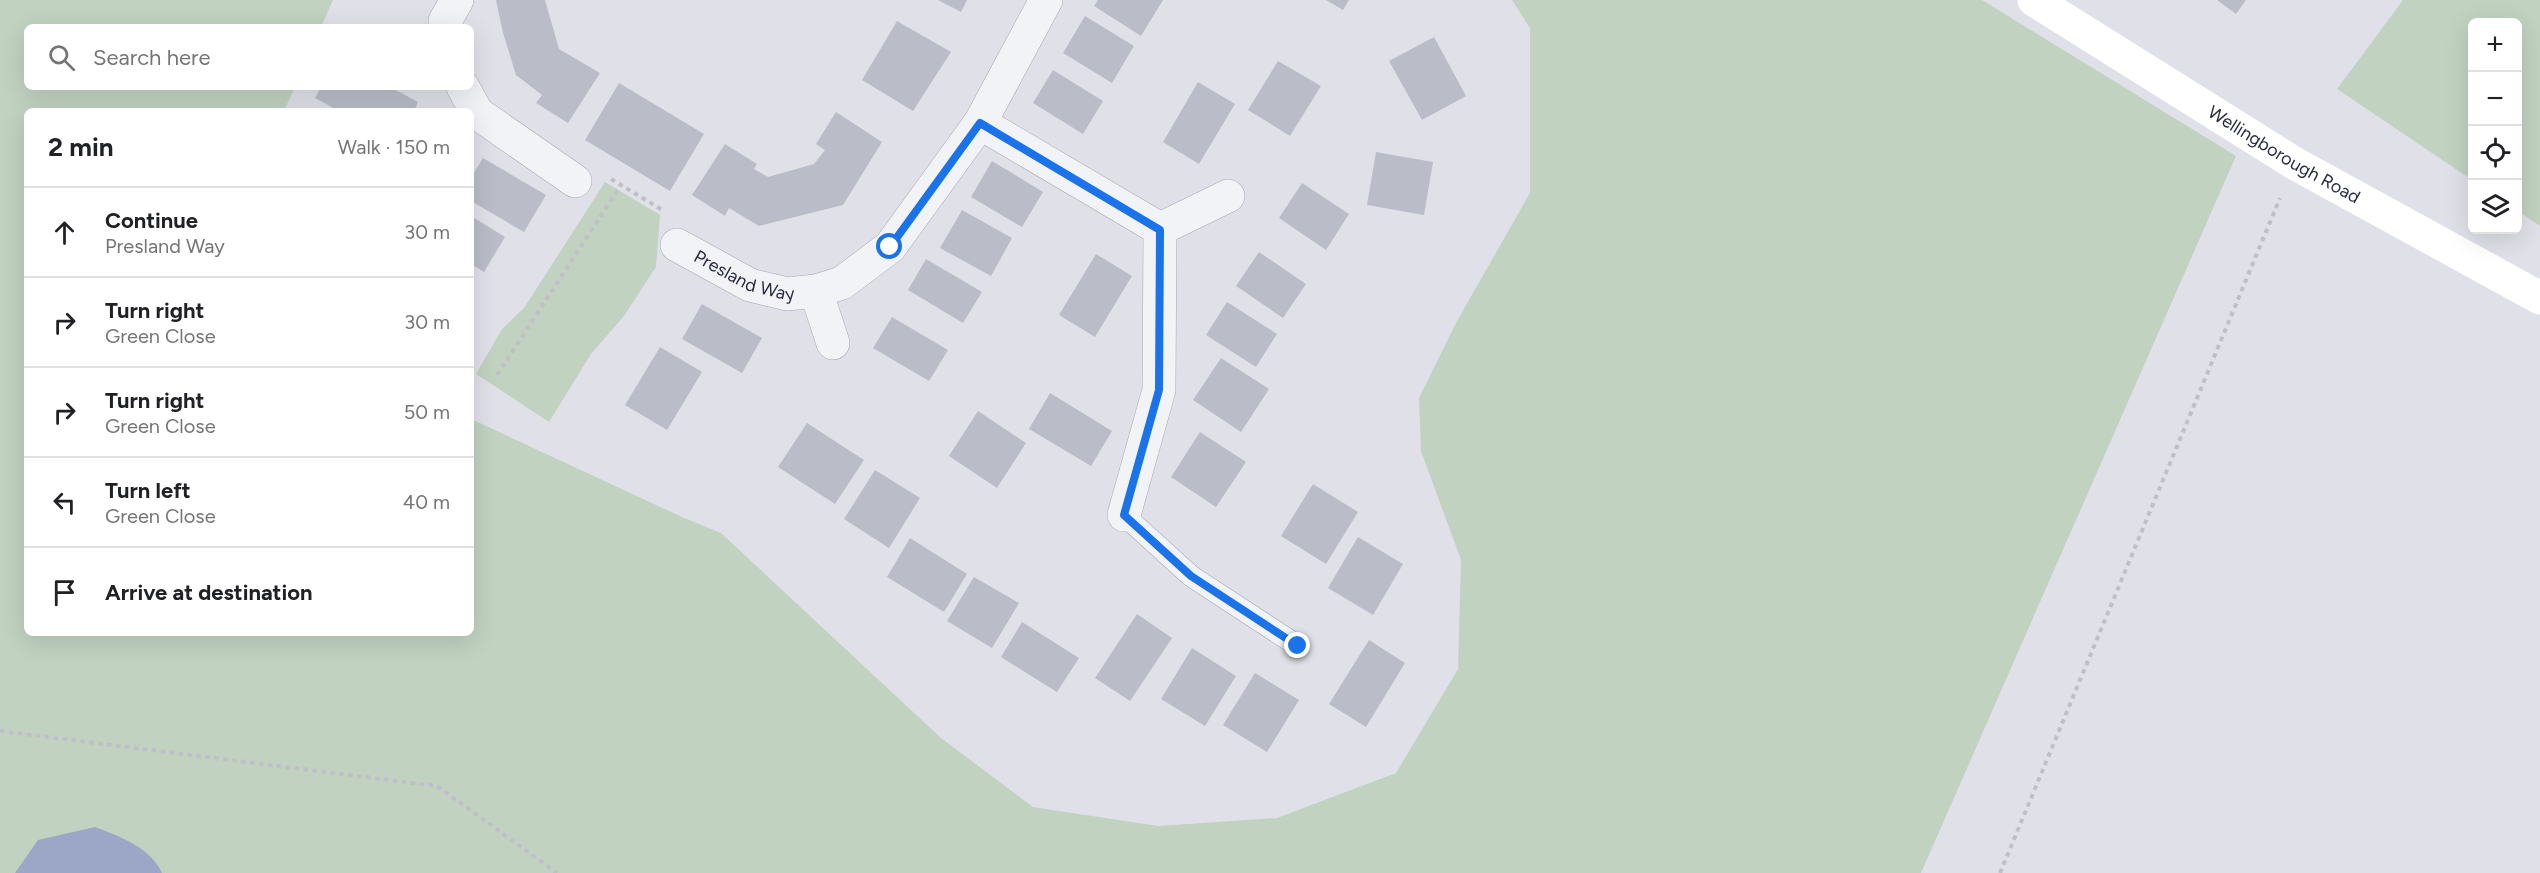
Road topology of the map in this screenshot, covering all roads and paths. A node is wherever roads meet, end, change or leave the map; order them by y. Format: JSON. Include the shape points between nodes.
{"nodes":[{"id":1,"x":457,"y":0,"type":"edge"},
{"id":2,"x":1046,"y":0,"type":"edge"},
{"id":3,"x":2034,"y":0,"type":"edge"},
{"id":4,"x":446,"y":24,"type":"edge"},
{"id":5,"x":465,"y":90,"type":"edge"},
{"id":6,"x":980,"y":123,"type":"junction"},
{"id":7,"x":2294,"y":164,"type":"junction"},
{"id":8,"x":575,"y":181,"type":"joint"},
{"id":9,"x":621,"y":185,"type":"junction"},
{"id":10,"x":1228,"y":196,"type":"dead end"},
{"id":11,"x":1160,"y":230,"type":"junction"},
{"id":12,"x":677,"y":245,"type":"joint"},
{"id":13,"x":816,"y":291,"type":"junction"},
{"id":14,"x":2540,"y":298,"type":"edge"},
{"id":15,"x":833,"y":343,"type":"dead end"},
{"id":16,"x":497,"y":375,"type":"dead end"},
{"id":17,"x":1124,"y":515,"type":"joint"},
{"id":18,"x":1298,"y":646,"type":"dead end"},
{"id":19,"x":0,"y":730,"type":"edge"},
{"id":20,"x":557,"y":873,"type":"edge"},
{"id":21,"x":2000,"y":873,"type":"edge"}],
"edges":[{"from":1,"to":4,"type":"street"},
{"from":2,"to":6,"type":"street","name":"Presland Way"},
{"from":3,"to":7,"type":"main road","name":"Wellingborough Road"},
{"from":5,"to":8,"type":"street","via":[[477,113]]},
{"from":6,"to":11,"type":"street"},
{"from":6,"to":13,"type":"street","name":"Presland Way","via":[[890,247],[842,283]]},
{"from":7,"to":14,"type":"main road","name":"Wellingborough Road"},
{"from":7,"to":21,"type":"path"},
{"from":8,"to":9,"type":"path","via":[[592,168]]},
{"from":9,"to":12,"type":"path","via":[[664,211]]},
{"from":9,"to":16,"type":"path"},
{"from":10,"to":11,"type":"street"},
{"from":11,"to":17,"type":"street","via":[[1159,390]]},
{"from":12,"to":13,"type":"street","name":"Presland Way","via":[[750,285],[787,294]]},
{"from":13,"to":15,"type":"street","name":"Presland Way"},
{"from":17,"to":18,"type":"lane","via":[[1191,576]]},
{"from":19,"to":20,"type":"path","via":[[437,786]]}]}
